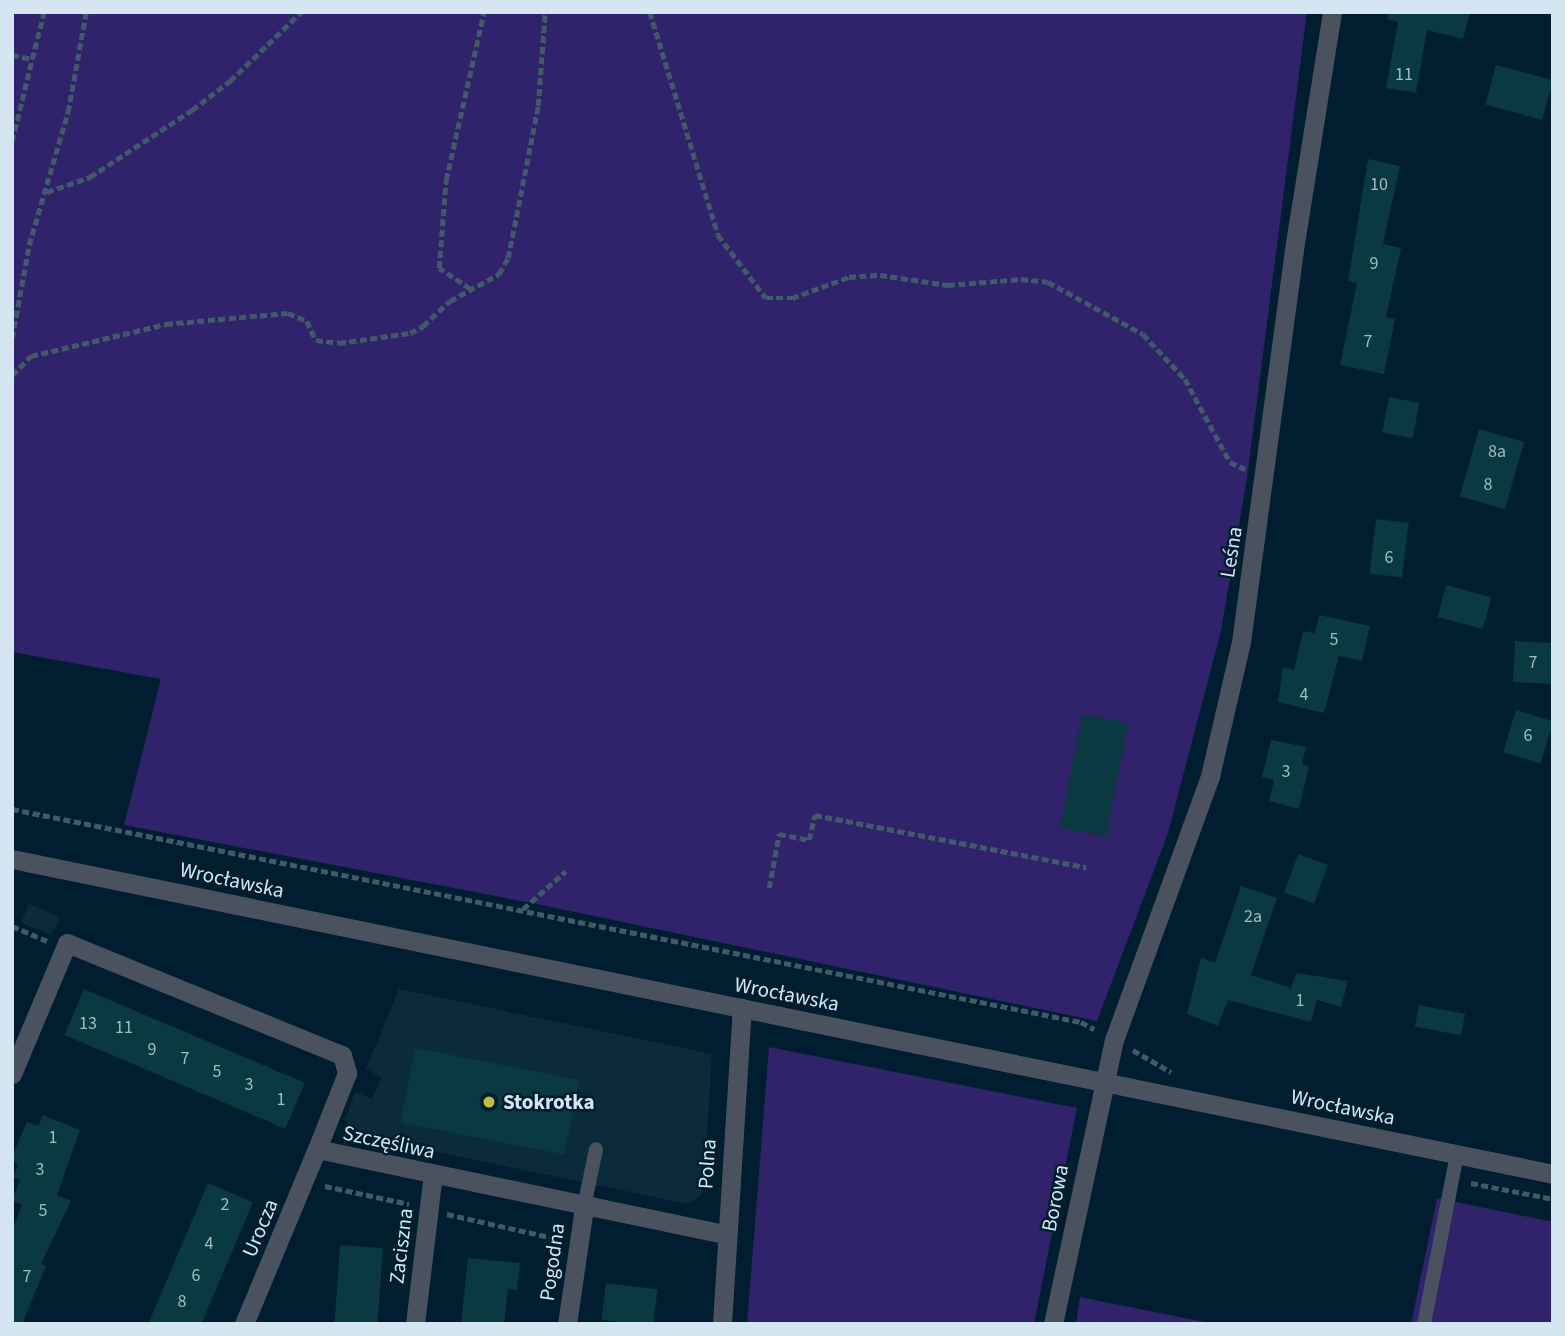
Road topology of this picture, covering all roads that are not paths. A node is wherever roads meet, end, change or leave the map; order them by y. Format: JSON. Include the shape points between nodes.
{"nodes":[{"id":1,"x":1332,"y":12,"type":"edge"},
{"id":2,"x":12,"y":859,"type":"edge"},
{"id":3,"x":742,"y":1008,"type":"junction"},
{"id":4,"x":12,"y":1074,"type":"edge"},
{"id":5,"x":1104,"y":1081,"type":"junction"},
{"id":6,"x":317,"y":1149,"type":"junction"},
{"id":7,"x":596,"y":1149,"type":"dead end"},
{"id":8,"x":1457,"y":1154,"type":"junction"},
{"id":9,"x":433,"y":1174,"type":"junction"},
{"id":10,"x":1553,"y":1174,"type":"edge"},
{"id":11,"x":584,"y":1207,"type":"junction"},
{"id":12,"x":724,"y":1234,"type":"junction"},
{"id":13,"x":244,"y":1324,"type":"edge"},
{"id":14,"x":415,"y":1324,"type":"edge"},
{"id":15,"x":567,"y":1324,"type":"edge"},
{"id":16,"x":722,"y":1324,"type":"edge"},
{"id":17,"x":1054,"y":1324,"type":"edge"},
{"id":18,"x":1424,"y":1324,"type":"edge"}],
"edges":[{"from":1,"to":5,"type":"street","name":"Leśna","via":[[1295,243],[1241,642],[1210,776],[1114,1040]]},
{"from":2,"to":3,"type":"street","name":"Wrocławska"},
{"from":3,"to":5,"type":"street","name":"Wrocławska"},
{"from":3,"to":12,"type":"street","name":"Polna"},
{"from":4,"to":6,"type":"street","name":"Szczęśliwa","via":[[67,943],[342,1055],[347,1073]]},
{"from":5,"to":8,"type":"street","name":"Wrocławska"},
{"from":5,"to":17,"type":"street","name":"Borowa"},
{"from":6,"to":9,"type":"street","name":"Szczęśliwa"},
{"from":6,"to":13,"type":"street","name":"Urocza"},
{"from":7,"to":11,"type":"lane"},
{"from":8,"to":10,"type":"street","name":"Wrocławska"},
{"from":8,"to":18,"type":"lane"},
{"from":9,"to":11,"type":"street","name":"Szczęśliwa"},
{"from":9,"to":14,"type":"street","name":"Zaciszna"},
{"from":11,"to":12,"type":"street","name":"Szczęśliwa"},
{"from":11,"to":15,"type":"street","name":"Pogodna"},
{"from":12,"to":16,"type":"street","name":"Polna"}]}
